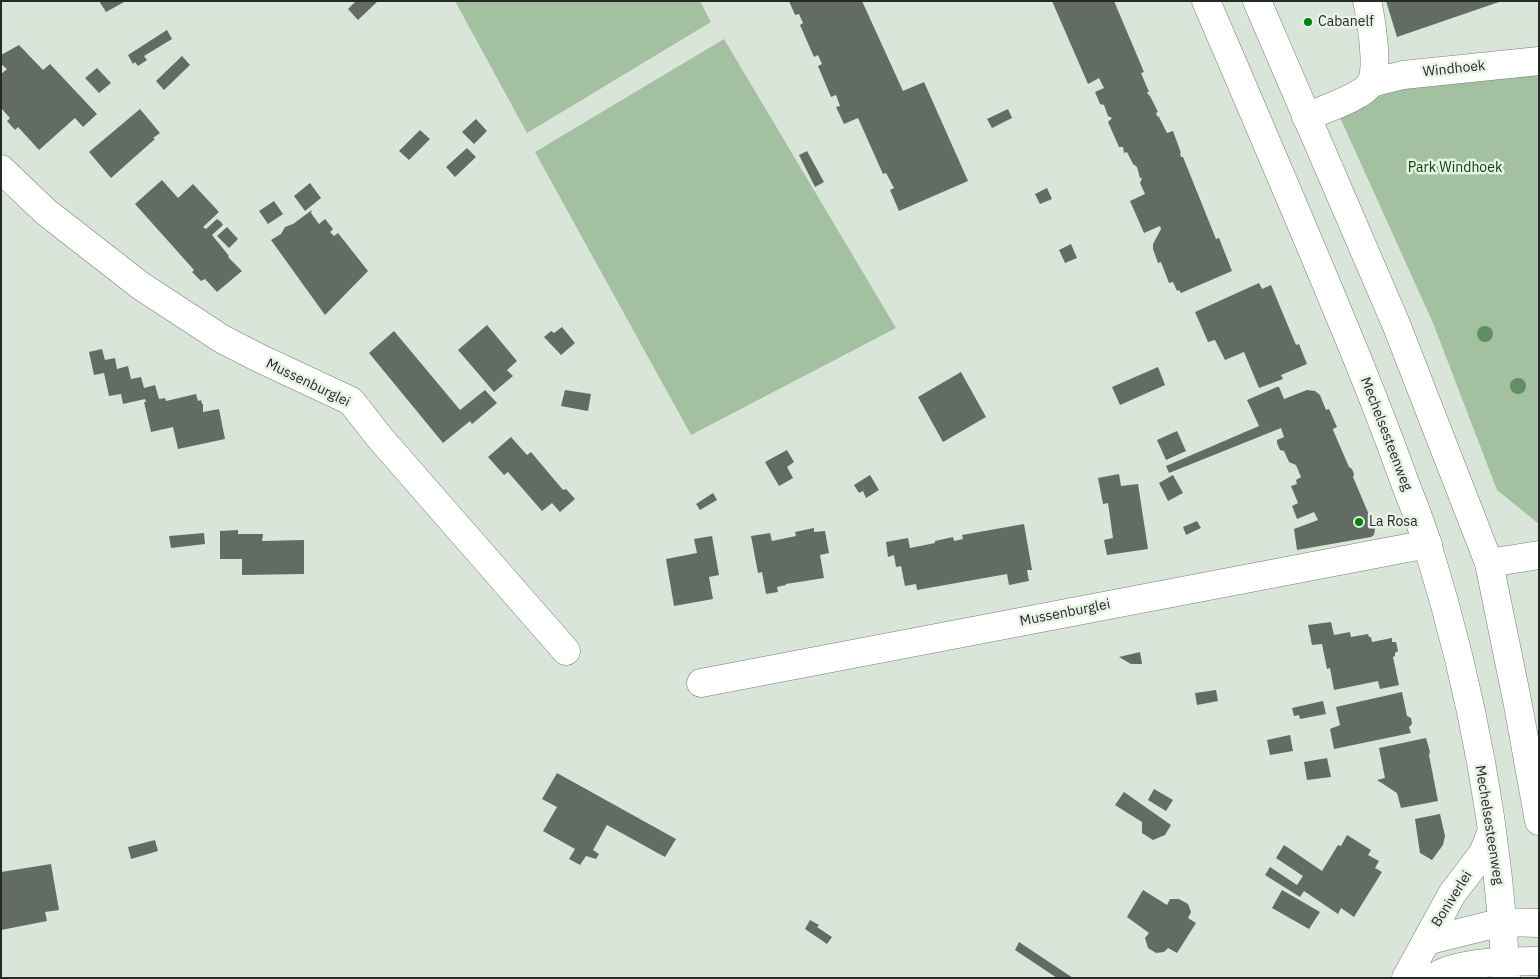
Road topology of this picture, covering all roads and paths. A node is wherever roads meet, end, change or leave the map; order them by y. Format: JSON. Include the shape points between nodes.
{"nodes":[{"id":1,"x":1206,"y":1,"type":"edge"},
{"id":2,"x":1257,"y":1,"type":"edge"},
{"id":3,"x":1367,"y":1,"type":"edge"},
{"id":4,"x":1539,"y":61,"type":"edge"},
{"id":5,"x":1371,"y":83,"type":"junction"},
{"id":6,"x":1306,"y":117,"type":"junction"},
{"id":7,"x":1,"y":169,"type":"edge"},
{"id":8,"x":1428,"y":544,"type":"junction"},
{"id":9,"x":1539,"y":556,"type":"edge"},
{"id":10,"x":1489,"y":563,"type":"junction"},
{"id":11,"x":566,"y":652,"type":"dead end"},
{"id":12,"x":702,"y":683,"type":"dead end"},
{"id":13,"x":1539,"y":821,"type":"edge"},
{"id":14,"x":1492,"y":831,"type":"junction"},
{"id":15,"x":1503,"y":922,"type":"junction"},
{"id":16,"x":1539,"y":923,"type":"edge"},
{"id":17,"x":1426,"y":941,"type":"junction"},
{"id":18,"x":1539,"y":961,"type":"edge"},
{"id":19,"x":1506,"y":970,"type":"edge"},
{"id":20,"x":1406,"y":978,"type":"edge"},
{"id":21,"x":1433,"y":978,"type":"edge"}],
"edges":[{"from":1,"to":8,"type":"main road","name":"Mechelsesteenweg","via":[[1327,283]]},
{"from":2,"to":6,"type":"main road"},
{"from":3,"to":5,"type":"main road","via":[[1375,62]]},
{"from":4,"to":5,"type":"main road","name":"Windhoek","via":[[1404,75]]},
{"from":5,"to":6,"type":"main road","via":[[1355,96]]},
{"from":6,"to":10,"type":"main road","via":[[1396,324]]},
{"from":7,"to":11,"type":"main road","name":"Mussenburglei","via":[[46,212],[141,286],[222,339],[351,401]]},
{"from":8,"to":12,"type":"main road","name":"Mussenburglei"},
{"from":8,"to":14,"type":"main road","name":"Mechelsesteenweg","via":[[1471,710]]},
{"from":9,"to":10,"type":"main road"},
{"from":10,"to":13,"type":"main road"},
{"from":14,"to":15,"type":"main road","name":"Mechelsesteenweg"},
{"from":14,"to":17,"type":"main road","name":"Boniverlei","via":[[1483,853],[1452,894]]},
{"from":15,"to":16,"type":"main road","name":"Boniverlei"},
{"from":15,"to":17,"type":"main road","name":"Boniverlei"},
{"from":15,"to":19,"type":"main road","name":"Mechelsesteenweg"},
{"from":17,"to":20,"type":"main road","name":"Boniverlei"},
{"from":18,"to":19,"type":"main road"},
{"from":19,"to":21,"type":"main road","via":[[1454,968]]}]}
